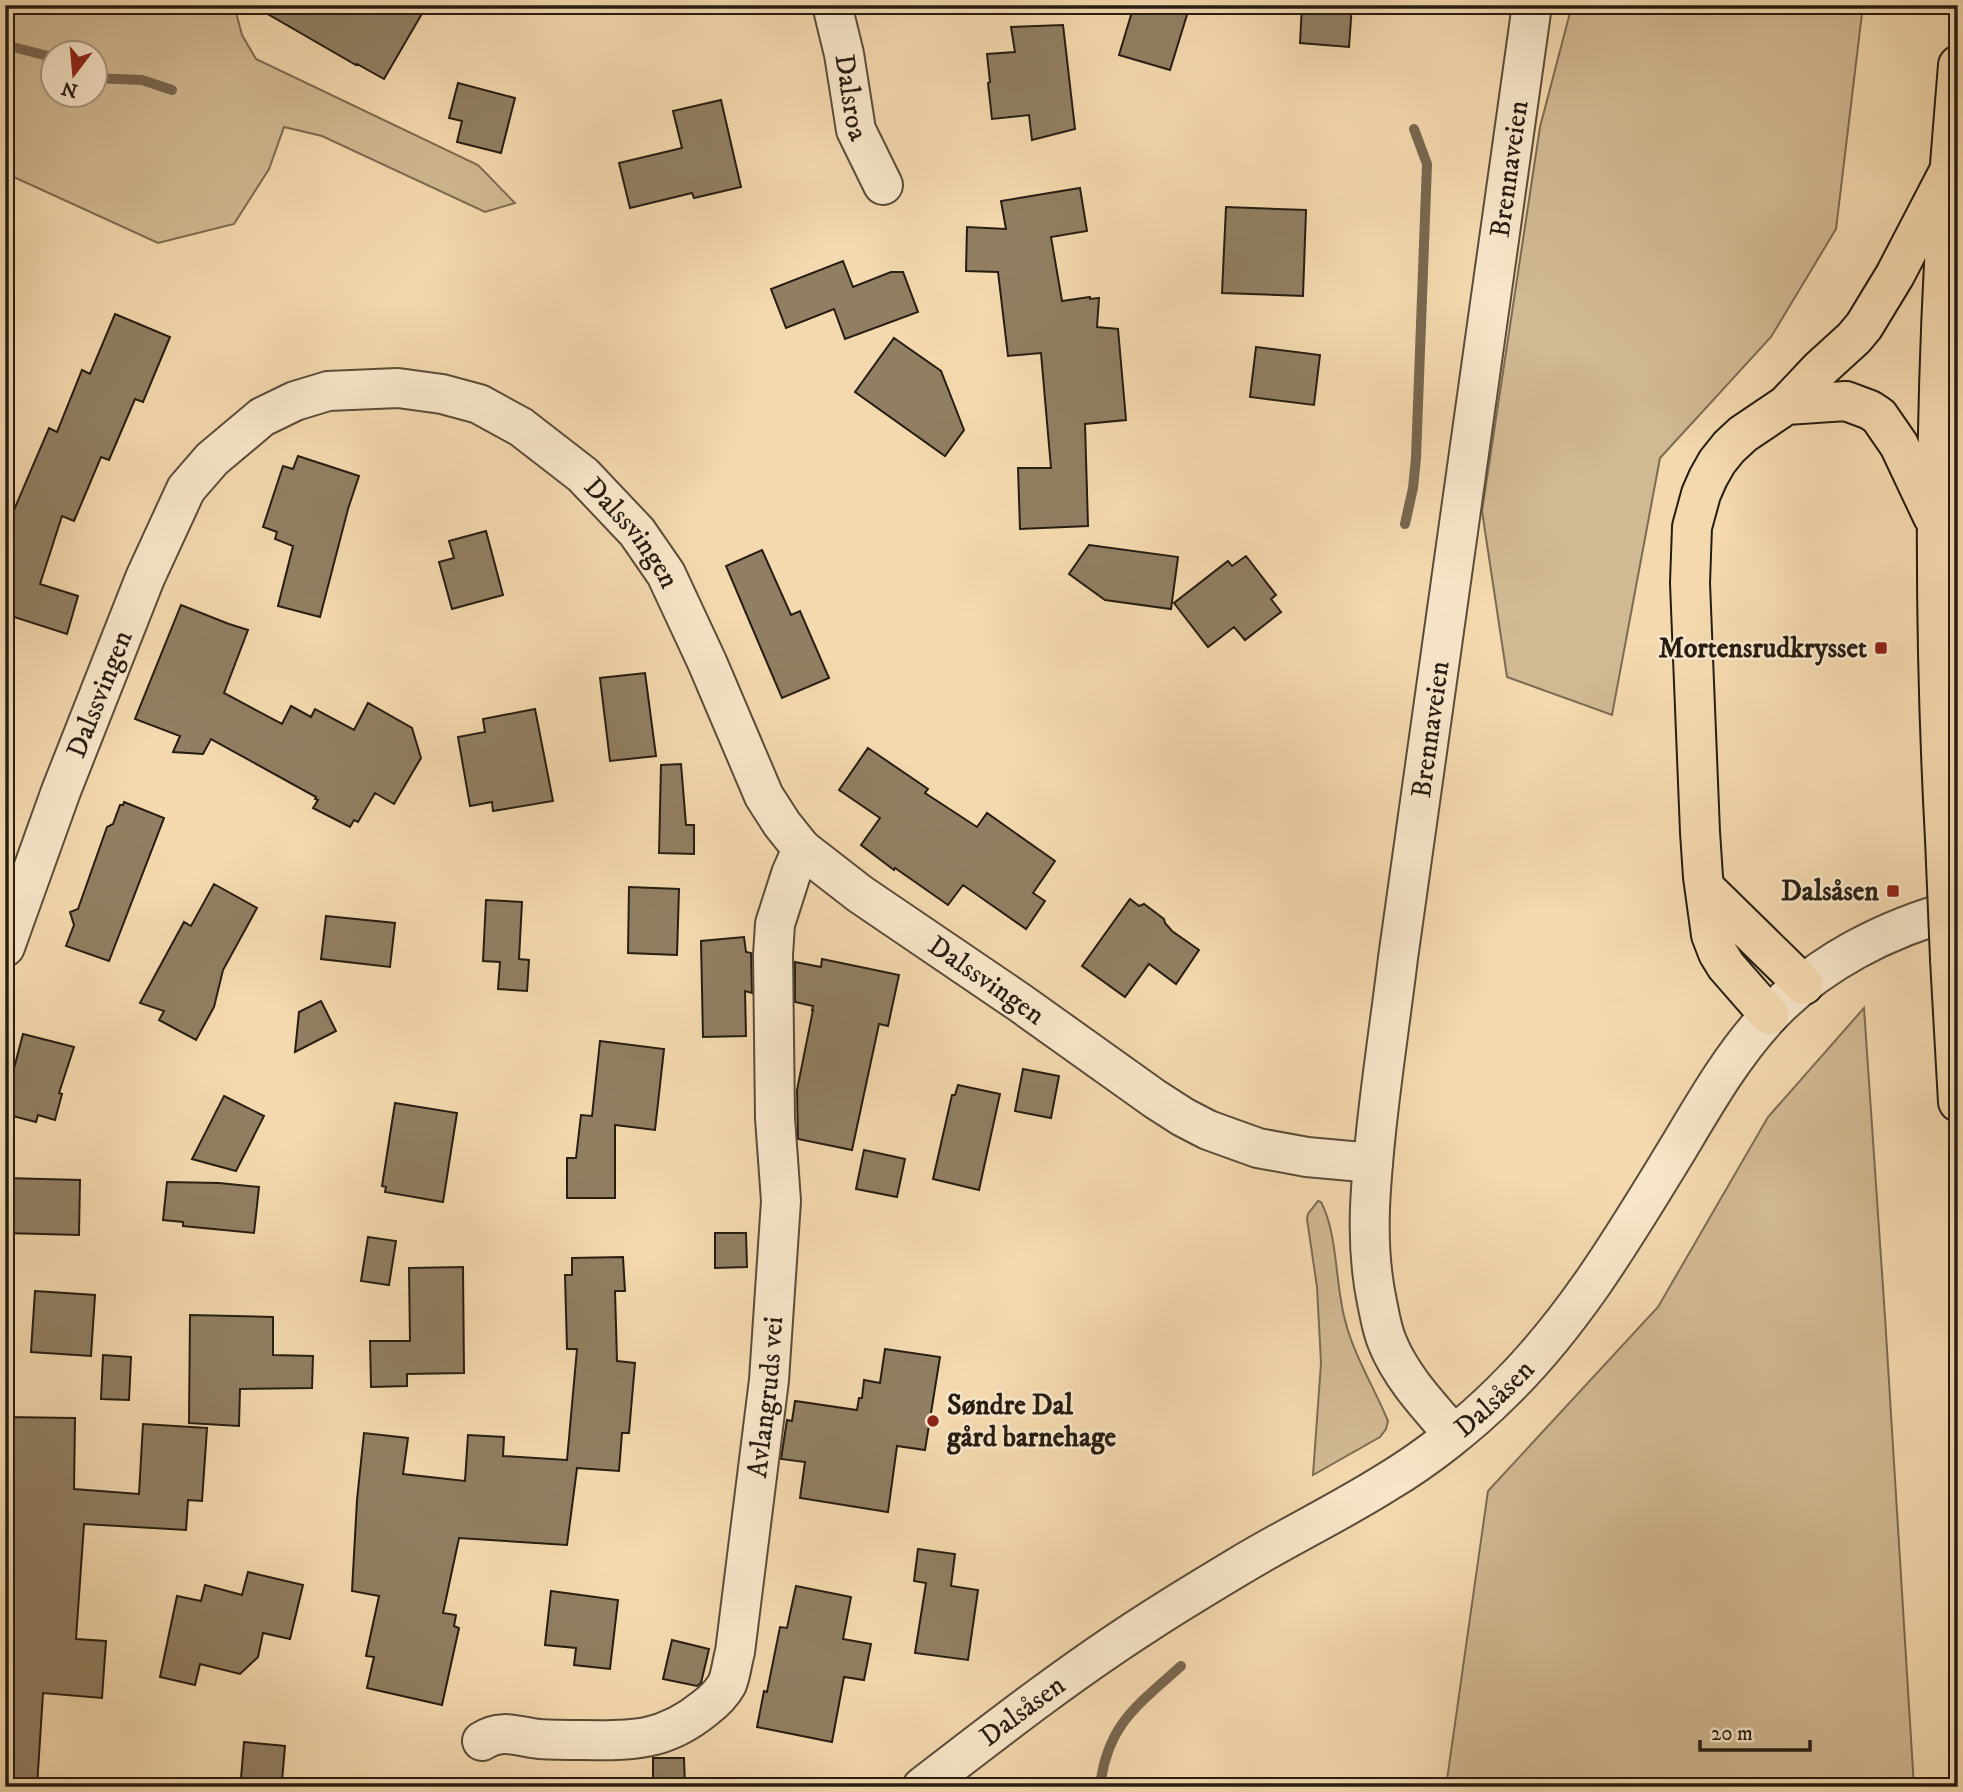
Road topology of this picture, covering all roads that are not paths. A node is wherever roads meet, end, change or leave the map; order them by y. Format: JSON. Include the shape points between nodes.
{"nodes":[{"id":1,"x":832,"y":5,"type":"edge"},
{"id":2,"x":1532,"y":5,"type":"edge"},
{"id":3,"x":1958,"y":65,"type":"edge"},
{"id":4,"x":1948,"y":173,"type":"junction"},
{"id":5,"x":883,"y":185,"type":"dead end"},
{"id":6,"x":1786,"y":405,"type":"junction"},
{"id":7,"x":1937,"y":526,"type":"junction"},
{"id":8,"x":802,"y":849,"type":"junction"},
{"id":9,"x":1706,"y":889,"type":"junction"},
{"id":10,"x":1958,"y":909,"type":"edge"},
{"id":11,"x":5,"y":947,"type":"edge"},
{"id":12,"x":1804,"y":985,"type":"junction"},
{"id":13,"x":1769,"y":1015,"type":"junction"},
{"id":14,"x":1958,"y":1102,"type":"edge"},
{"id":15,"x":1373,"y":1163,"type":"junction"},
{"id":16,"x":1453,"y":1434,"type":"junction"},
{"id":17,"x":482,"y":1741,"type":"dead end"},
{"id":18,"x":922,"y":1787,"type":"edge"}],
"edges":[{"from":1,"to":5,"type":"street","name":"Dalsroa","via":[[856,130]]},
{"from":2,"to":15,"type":"street","name":"Brennaveien"},
{"from":3,"to":4,"type":"highway"},
{"from":4,"to":6,"type":"highway","via":[[1874,310],[1854,338]]},
{"from":4,"to":7,"type":"highway"},
{"from":6,"to":7,"type":"highway","via":[[1846,401],[1879,416],[1891,431]]},
{"from":6,"to":9,"type":"highway","via":[[1743,434],[1717,462],[1692,527],[1690,583]]},
{"from":7,"to":14,"type":"highway","bridge":true,"via":[[1937,641]]},
{"from":8,"to":11,"type":"street","name":"Dalssvingen","via":[[764,796],[666,574],[637,532],[583,475],[521,426],[479,404],[398,388],[328,391],[262,417],[212,458],[187,489],[145,578]]},
{"from":8,"to":15,"type":"street","name":"Dalssvingen","via":[[860,894],[1192,1121],[1233,1140],[1282,1153]]},
{"from":8,"to":17,"type":"street","name":"Avlangruds vei","via":[[775,925],[775,1118],[781,1201],[769,1380],[735,1652],[727,1683],[699,1713],[651,1737],[626,1741],[538,1739],[501,1733]]},
{"from":9,"to":12,"type":"highway"},
{"from":9,"to":13,"type":"highway","via":[[1718,953]]},
{"from":10,"to":12,"type":"street","name":"Dalsåsen","via":[[1885,934],[1843,956]]},
{"from":12,"to":13,"type":"street","name":"Dalsåsen"},
{"from":13,"to":16,"type":"street","name":"Dalsåsen","via":[[1703,1108],[1581,1300],[1503,1392]]},
{"from":15,"to":16,"type":"street","name":"Brennaveien","via":[[1371,1264],[1387,1341],[1409,1381]]},
{"from":16,"to":18,"type":"street","name":"Dalsåsen","via":[[1390,1481],[1145,1624]]}]}
